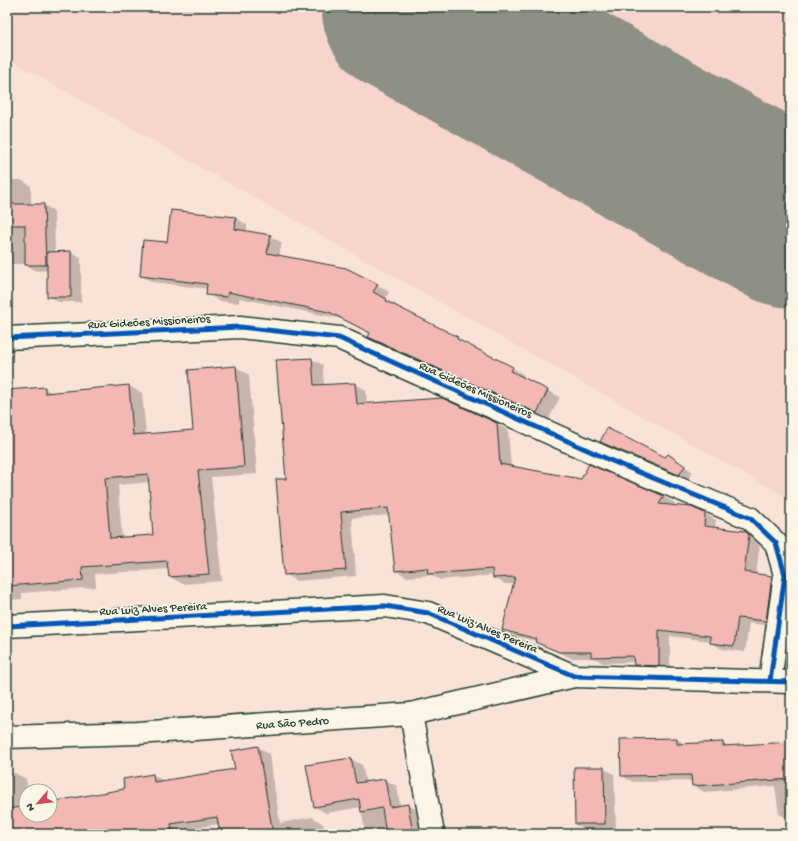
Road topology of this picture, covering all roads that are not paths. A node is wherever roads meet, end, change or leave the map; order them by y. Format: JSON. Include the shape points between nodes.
{"nodes":[{"id":1,"x":7,"y":338,"type":"edge"},
{"id":2,"x":7,"y":626,"type":"edge"},
{"id":3,"x":574,"y":676,"type":"junction"},
{"id":4,"x":780,"y":681,"type":"edge"},
{"id":5,"x":411,"y":714,"type":"junction"},
{"id":6,"x":7,"y":737,"type":"edge"},
{"id":7,"x":433,"y":834,"type":"edge"}],
"edges":[{"from":1,"to":4,"type":"street","name":"Rua Gideões Missioneiros","via":[[240,327],[339,338],[612,461],[750,518],[776,543],[785,575]]},
{"from":2,"to":3,"type":"street","name":"Rua Luiz Alves Pereira","via":[[385,606],[428,613]]},
{"from":3,"to":4,"type":"street","name":"Rua Luiz Alves Pereira"},
{"from":3,"to":5,"type":"street","name":"Rua São Pedro"},
{"from":5,"to":6,"type":"street","name":"Rua São Pedro","via":[[137,733]]},
{"from":5,"to":7,"type":"street"}]}
